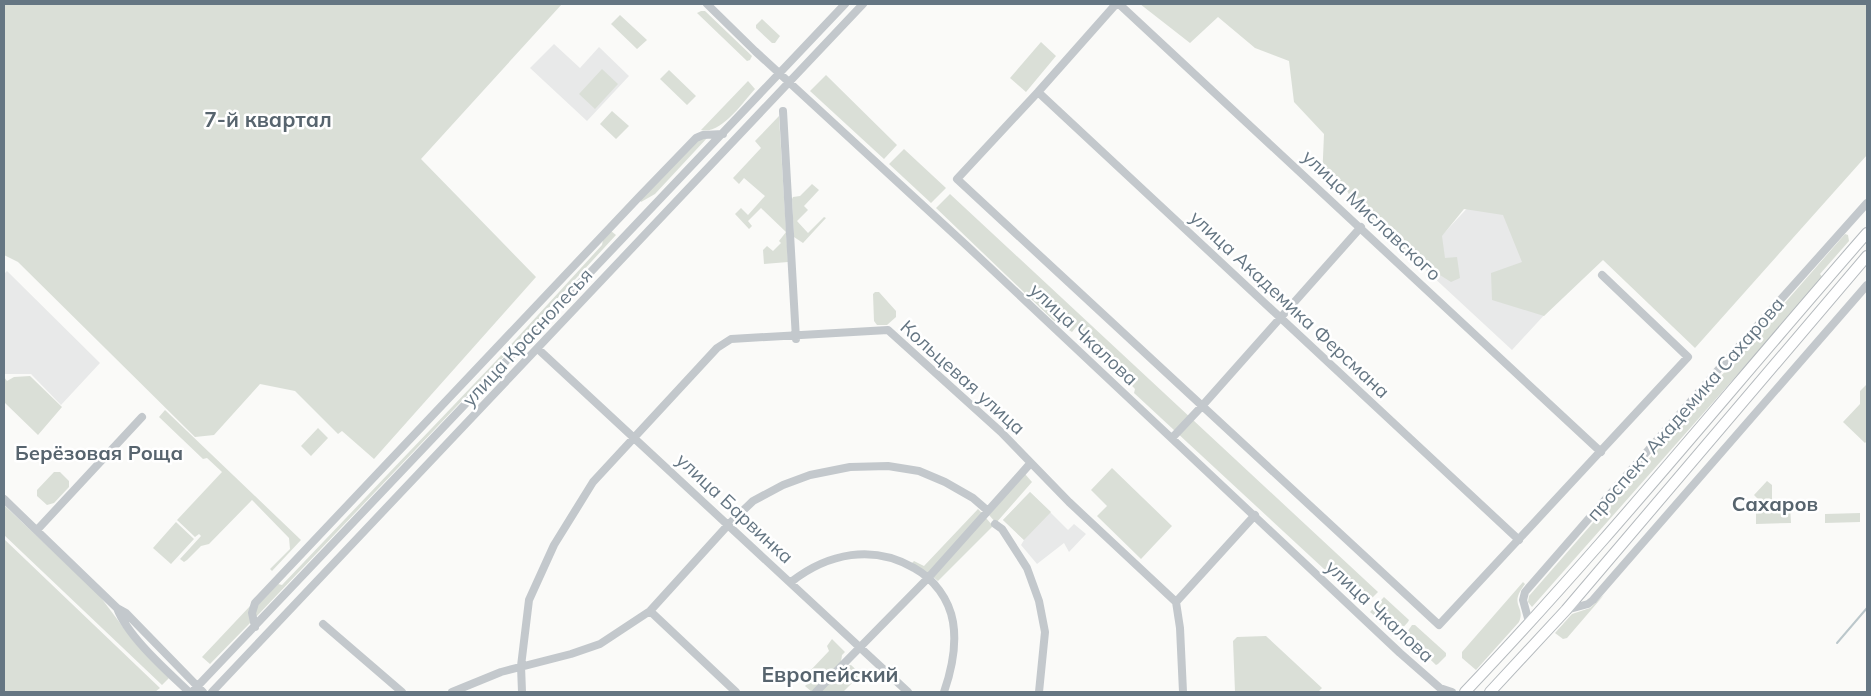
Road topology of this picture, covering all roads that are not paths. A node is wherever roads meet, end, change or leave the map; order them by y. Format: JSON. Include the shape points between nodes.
{"nodes":[{"id":1,"x":707,"y":4,"type":"edge"},
{"id":2,"x":845,"y":4,"type":"edge"},
{"id":3,"x":863,"y":4,"type":"edge"},
{"id":4,"x":1117,"y":4,"type":"edge"},
{"id":5,"x":779,"y":73,"type":"junction"},
{"id":6,"x":790,"y":83,"type":"junction"},
{"id":7,"x":1038,"y":92,"type":"junction"},
{"id":8,"x":783,"y":111,"type":"dead end"},
{"id":9,"x":723,"y":134,"type":"junction"},
{"id":10,"x":1867,"y":203,"type":"edge"},
{"id":11,"x":1361,"y":227,"type":"junction"},
{"id":12,"x":1867,"y":233,"type":"edge"},
{"id":13,"x":1867,"y":256,"type":"edge"},
{"id":14,"x":1602,"y":276,"type":"dead end"},
{"id":15,"x":1867,"y":285,"type":"edge"},
{"id":16,"x":1282,"y":318,"type":"junction"},
{"id":17,"x":796,"y":338,"type":"junction"},
{"id":18,"x":538,"y":349,"type":"junction"},
{"id":19,"x":1203,"y":405,"type":"junction"},
{"id":20,"x":142,"y":417,"type":"dead end"},
{"id":21,"x":635,"y":438,"type":"junction"},
{"id":22,"x":1172,"y":438,"type":"junction"},
{"id":23,"x":1602,"y":452,"type":"junction"},
{"id":24,"x":1028,"y":466,"type":"dead end"},
{"id":25,"x":4,"y":498,"type":"edge"},
{"id":26,"x":988,"y":511,"type":"junction"},
{"id":27,"x":1255,"y":515,"type":"junction"},
{"id":28,"x":995,"y":524,"type":"dead end"},
{"id":29,"x":728,"y":525,"type":"junction"},
{"id":30,"x":37,"y":530,"type":"junction"},
{"id":31,"x":1519,"y":540,"type":"junction"},
{"id":32,"x":928,"y":578,"type":"junction"},
{"id":33,"x":791,"y":582,"type":"junction"},
{"id":34,"x":1176,"y":602,"type":"junction"},
{"id":35,"x":1566,"y":610,"type":"junction"},
{"id":36,"x":650,"y":611,"type":"junction"},
{"id":37,"x":1529,"y":622,"type":"junction"},
{"id":38,"x":323,"y":624,"type":"dead end"},
{"id":39,"x":255,"y":627,"type":"junction"},
{"id":40,"x":861,"y":646,"type":"junction"},
{"id":41,"x":521,"y":666,"type":"junction"},
{"id":42,"x":1441,"y":690,"type":"edge"},
{"id":43,"x":196,"y":691,"type":"edge"},
{"id":44,"x":212,"y":692,"type":"edge"},
{"id":45,"x":402,"y":692,"type":"edge"},
{"id":46,"x":452,"y":692,"type":"edge"},
{"id":47,"x":522,"y":692,"type":"edge"},
{"id":48,"x":736,"y":692,"type":"edge"},
{"id":49,"x":816,"y":692,"type":"edge"},
{"id":50,"x":908,"y":692,"type":"edge"},
{"id":51,"x":944,"y":692,"type":"edge"},
{"id":52,"x":1039,"y":692,"type":"edge"},
{"id":53,"x":1183,"y":692,"type":"edge"},
{"id":54,"x":1452,"y":692,"type":"edge"},
{"id":55,"x":1465,"y":692,"type":"edge"},
{"id":56,"x":1490,"y":692,"type":"edge"}],
"edges":[{"from":1,"to":5,"type":"street","name":"улица Чкалова"},
{"from":2,"to":5,"type":"street","name":"улица Краснолесья"},
{"from":3,"to":6,"type":"street","name":"улица Краснолесья"},
{"from":4,"to":7,"type":"street"},
{"from":4,"to":11,"type":"street","name":"улица Миславского"},
{"from":5,"to":6,"type":"street","name":"улица Чкалова"},
{"from":5,"to":9,"type":"street","name":"улица Краснолесья"},
{"from":6,"to":18,"type":"street","name":"улица Краснолесья"},
{"from":6,"to":22,"type":"street","name":"улица Чкалова"},
{"from":7,"to":16,"type":"street","name":"улица Академика Ферсмана"},
{"from":7,"to":19,"type":"street","name":"улица Чкалова","via":[[957,179]]},
{"from":8,"to":17,"type":"street"},
{"from":9,"to":39,"type":"street","name":"улица Краснолесья"},
{"from":9,"to":39,"type":"street","name":"улица Краснолесья","via":[[696,138],[627,209],[255,603],[252,613]]},
{"from":10,"to":37,"type":"street","name":"проспект Академика Сахарова","via":[[1525,592],[1523,600]]},
{"from":11,"to":16,"type":"street"},
{"from":11,"to":23,"type":"street","name":"улица Миславского"},
{"from":12,"to":37,"type":"main road","name":"проспект Академика Сахарова"},
{"from":13,"to":35,"type":"main road","name":"проспект Академика Сахарова"},
{"from":14,"to":23,"type":"street","via":[[1688,357]]},
{"from":15,"to":35,"type":"street","name":"проспект Академика Сахарова","via":[[1593,600]]},
{"from":16,"to":19,"type":"street"},
{"from":16,"to":31,"type":"street","name":"улица Академика Ферсмана"},
{"from":17,"to":21,"type":"street","name":"Кольцевая улица","via":[[731,339],[717,348]]},
{"from":17,"to":34,"type":"street","name":"Кольцевая улица","via":[[888,330],[1001,432],[1069,502]]},
{"from":18,"to":21,"type":"street","name":"улица Барвинка"},
{"from":18,"to":44,"type":"street","name":"улица Краснолесья"},
{"from":19,"to":22,"type":"street"},
{"from":19,"to":31,"type":"street","name":"улица Чкалова","via":[[1439,625]]},
{"from":20,"to":30,"type":"street"},
{"from":21,"to":29,"type":"street","name":"улица Барвинка"},
{"from":21,"to":41,"type":"street","name":"Кольцевая улица","via":[[593,482],[554,545],[529,600]]},
{"from":22,"to":27,"type":"street","name":"улица Чкалова"},
{"from":23,"to":31,"type":"street"},
{"from":24,"to":26,"type":"street"},
{"from":25,"to":30,"type":"street"},
{"from":26,"to":29,"type":"street","via":[[945,482],[919,472],[888,466],[850,467],[810,474],[783,485],[753,501]]},
{"from":26,"to":32,"type":"street"},
{"from":27,"to":34,"type":"street"},
{"from":27,"to":42,"type":"street","name":"улица Чкалова"},
{"from":28,"to":52,"type":"street","via":[[1026,568],[1039,601],[1045,632]]},
{"from":29,"to":33,"type":"street","name":"улица Барвинка"},
{"from":29,"to":36,"type":"street"},
{"from":30,"to":43,"type":"street","via":[[117,608],[137,640]]},
{"from":32,"to":33,"type":"street","via":[[900,559],[855,554],[820,564]]},
{"from":32,"to":40,"type":"street"},
{"from":32,"to":51,"type":"street","via":[[947,602],[953,620],[953,660]]},
{"from":33,"to":40,"type":"street","name":"улица Барвинка"},
{"from":34,"to":53,"type":"street"},
{"from":35,"to":56,"type":"main road","name":"проспект Академика Сахарова"},
{"from":36,"to":41,"type":"street","via":[[600,644]]},
{"from":36,"to":48,"type":"street"},
{"from":37,"to":55,"type":"main road","name":"проспект Академика Сахарова"},
{"from":38,"to":45,"type":"street"},
{"from":39,"to":43,"type":"street","name":"улица Краснолесья"},
{"from":40,"to":49,"type":"street"},
{"from":40,"to":50,"type":"street","name":"улица Барвинка"},
{"from":41,"to":46,"type":"street"},
{"from":41,"to":47,"type":"street","name":"Кольцевая улица"},
{"from":42,"to":54,"type":"street","name":"улица Чкалова"}]}
